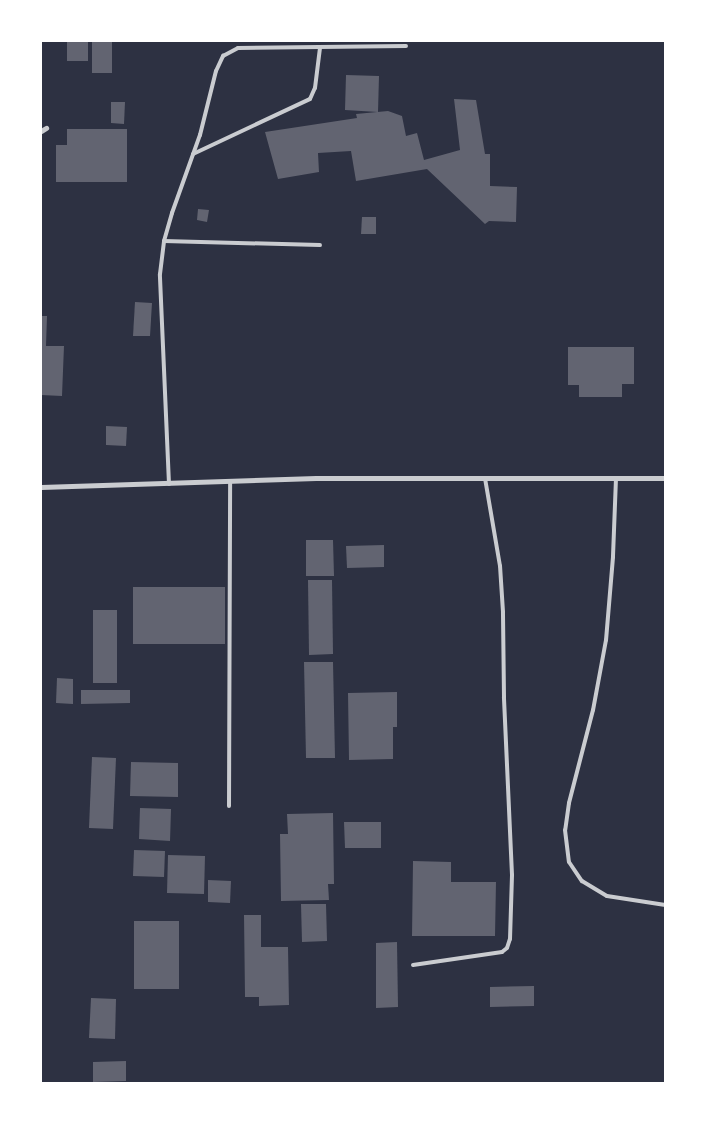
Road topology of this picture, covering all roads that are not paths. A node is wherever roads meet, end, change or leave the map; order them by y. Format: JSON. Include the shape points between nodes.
{"nodes":[{"id":1,"x":406,"y":46,"type":"dead end"},
{"id":2,"x":320,"y":48,"type":"junction"},
{"id":3,"x":193,"y":154,"type":"junction"},
{"id":4,"x":164,"y":241,"type":"junction"},
{"id":5,"x":320,"y":245,"type":"dead end"},
{"id":6,"x":484,"y":478,"type":"junction"},
{"id":7,"x":616,"y":478,"type":"junction"},
{"id":8,"x":665,"y":478,"type":"edge"},
{"id":9,"x":230,"y":481,"type":"junction"},
{"id":10,"x":169,"y":484,"type":"junction"},
{"id":11,"x":41,"y":487,"type":"edge"},
{"id":12,"x":229,"y":806,"type":"dead end"},
{"id":13,"x":665,"y":905,"type":"edge"},
{"id":14,"x":414,"y":965,"type":"dead end"}],
"edges":[{"from":1,"to":2,"type":"lane"},
{"from":2,"to":3,"type":"lane","via":[[316,88],[310,100]]},
{"from":2,"to":3,"type":"lane","via":[[238,48],[223,56]]},
{"from":3,"to":4,"type":"lane"},
{"from":4,"to":5,"type":"lane"},
{"from":4,"to":10,"type":"lane","via":[[160,274]]},
{"from":6,"to":7,"type":"street"},
{"from":6,"to":9,"type":"street"},
{"from":6,"to":14,"type":"lane","via":[[502,594],[512,874],[510,939],[508,948],[502,952]]},
{"from":7,"to":8,"type":"street"},
{"from":7,"to":13,"type":"lane","via":[[606,640],[593,710],[569,803],[566,830],[569,862],[582,881],[607,896]]},
{"from":9,"to":10,"type":"street"},
{"from":9,"to":12,"type":"lane"},
{"from":10,"to":11,"type":"street"}]}
